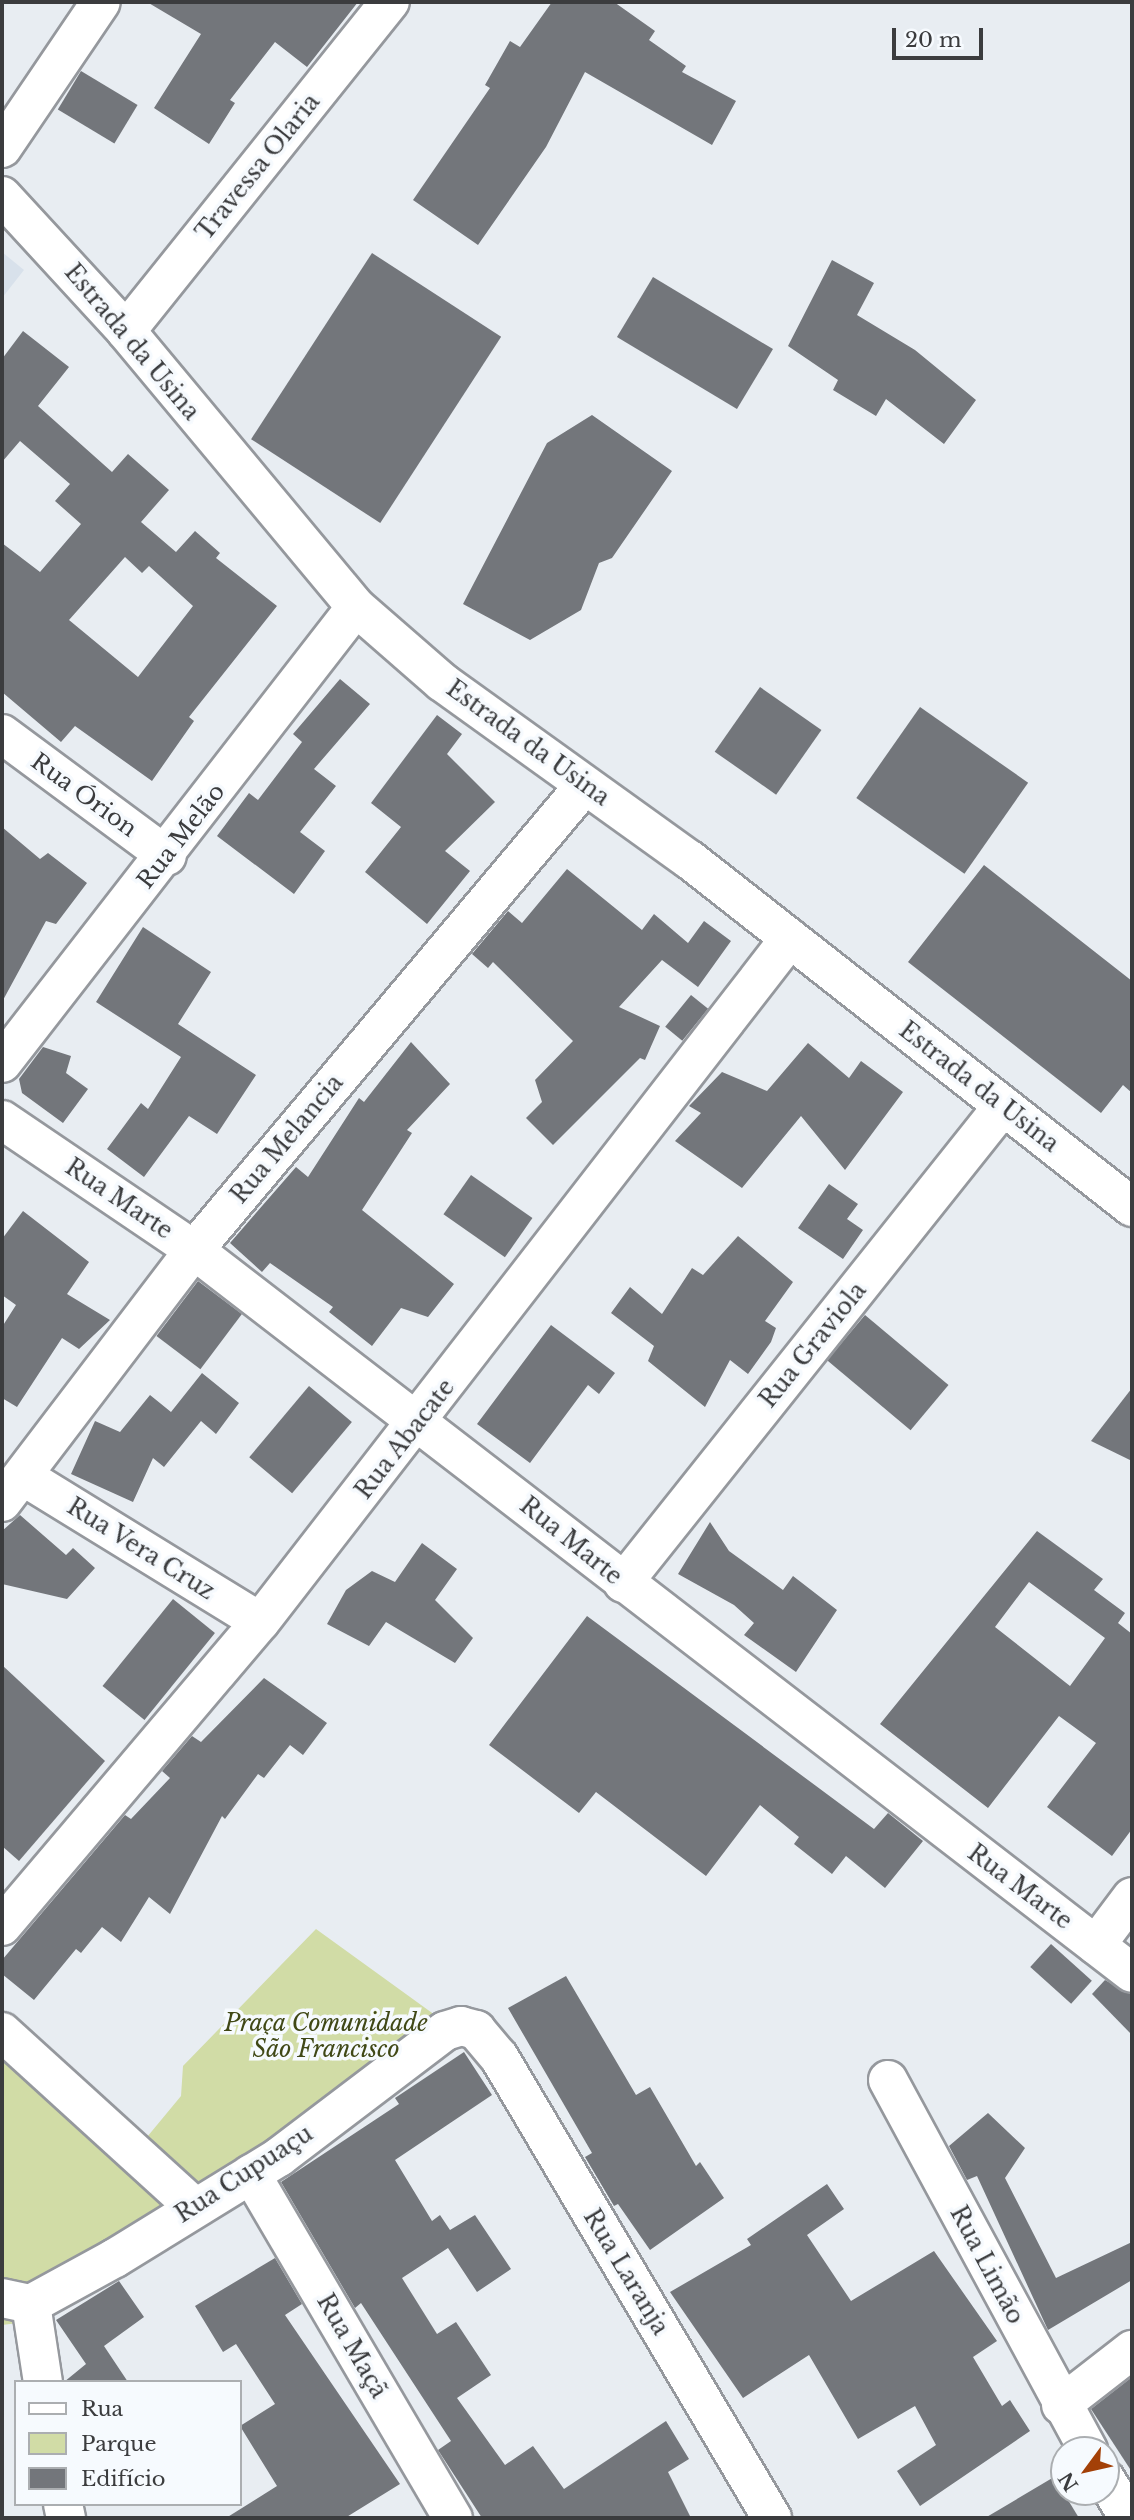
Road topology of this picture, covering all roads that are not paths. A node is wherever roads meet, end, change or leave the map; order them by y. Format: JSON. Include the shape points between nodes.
{"nodes":[{"id":1,"x":101,"y":2,"type":"edge"},
{"id":2,"x":390,"y":2,"type":"edge"},
{"id":3,"x":2,"y":148,"type":"edge"},
{"id":4,"x":2,"y":197,"type":"edge"},
{"id":5,"x":126,"y":331,"type":"junction"},
{"id":6,"x":356,"y":607,"type":"junction"},
{"id":7,"x":2,"y":734,"type":"edge"},
{"id":8,"x":584,"y":786,"type":"junction"},
{"id":9,"x":167,"y":856,"type":"junction"},
{"id":10,"x":790,"y":938,"type":"junction"},
{"id":11,"x":2,"y":1063,"type":"edge"},
{"id":12,"x":1003,"y":1106,"type":"junction"},
{"id":13,"x":2,"y":1120,"type":"edge"},
{"id":14,"x":1132,"y":1207,"type":"edge"},
{"id":15,"x":194,"y":1250,"type":"junction"},
{"id":16,"x":420,"y":1421,"type":"junction"},
{"id":17,"x":12,"y":1489,"type":"edge"},
{"id":18,"x":623,"y":1583,"type":"junction"},
{"id":19,"x":260,"y":1622,"type":"junction"},
{"id":20,"x":1132,"y":1897,"type":"edge"},
{"id":21,"x":2,"y":1926,"type":"edge"},
{"id":22,"x":1096,"y":1945,"type":"junction"},
{"id":23,"x":1132,"y":1973,"type":"edge"},
{"id":24,"x":476,"y":2030,"type":"joint"},
{"id":25,"x":2,"y":2032,"type":"edge"},
{"id":26,"x":888,"y":2080,"type":"dead end"},
{"id":27,"x":251,"y":2174,"type":"junction"},
{"id":28,"x":193,"y":2206,"type":"junction"},
{"id":29,"x":16,"y":2301,"type":"edge"},
{"id":30,"x":1132,"y":2350,"type":"edge"},
{"id":31,"x":42,"y":2380,"type":"edge"},
{"id":32,"x":1061,"y":2405,"type":"junction"},
{"id":33,"x":1080,"y":2436,"type":"edge"},
{"id":34,"x":453,"y":2518,"type":"edge"},
{"id":35,"x":772,"y":2518,"type":"edge"}],
"edges":[{"from":1,"to":3,"type":"street"},
{"from":2,"to":5,"type":"street","name":"Travessa Olaria"},
{"from":4,"to":5,"type":"street","name":"Estrada da Usina"},
{"from":5,"to":6,"type":"street","name":"Estrada da Usina"},
{"from":6,"to":8,"type":"street","name":"Estrada da Usina","via":[[442,682]]},
{"from":6,"to":9,"type":"street","name":"Rua Melão"},
{"from":7,"to":9,"type":"street","name":"Rua Órion"},
{"from":8,"to":10,"type":"street","name":"Estrada da Usina"},
{"from":8,"to":15,"type":"street","name":"Rua Melancia"},
{"from":9,"to":11,"type":"street","name":"Rua Melão"},
{"from":10,"to":12,"type":"street","name":"Estrada da Usina"},
{"from":10,"to":16,"type":"street","name":"Rua Abacate"},
{"from":12,"to":14,"type":"street","name":"Estrada da Usina"},
{"from":12,"to":18,"type":"street","name":"Rua Graviola"},
{"from":13,"to":15,"type":"street","name":"Rua Marte"},
{"from":15,"to":16,"type":"street","name":"Rua Marte"},
{"from":15,"to":17,"type":"street","name":"Rua Melancia"},
{"from":16,"to":18,"type":"street","name":"Rua Marte"},
{"from":16,"to":19,"type":"street","name":"Rua Abacate"},
{"from":17,"to":19,"type":"street","name":"Rua Vera Cruz"},
{"from":18,"to":22,"type":"street","name":"Rua Marte"},
{"from":19,"to":21,"type":"street","name":"Rua Abacate"},
{"from":20,"to":22,"type":"street"},
{"from":22,"to":23,"type":"street","name":"Rua Marte"},
{"from":24,"to":27,"type":"street","name":"Rua Cupuaçu","via":[[461,2026],[445,2031]]},
{"from":24,"to":35,"type":"street","name":"Rua Laranja","via":[[499,2057]]},
{"from":25,"to":28,"type":"street"},
{"from":26,"to":32,"type":"street","name":"Rua Limão"},
{"from":27,"to":28,"type":"street","name":"Rua Cupuaçu"},
{"from":27,"to":34,"type":"street","name":"Rua Maçã"},
{"from":28,"to":29,"type":"street","name":"Rua Cupuaçu"},
{"from":29,"to":31,"type":"street"},
{"from":30,"to":32,"type":"street"},
{"from":32,"to":33,"type":"street","name":"Rua Limão"}]}
